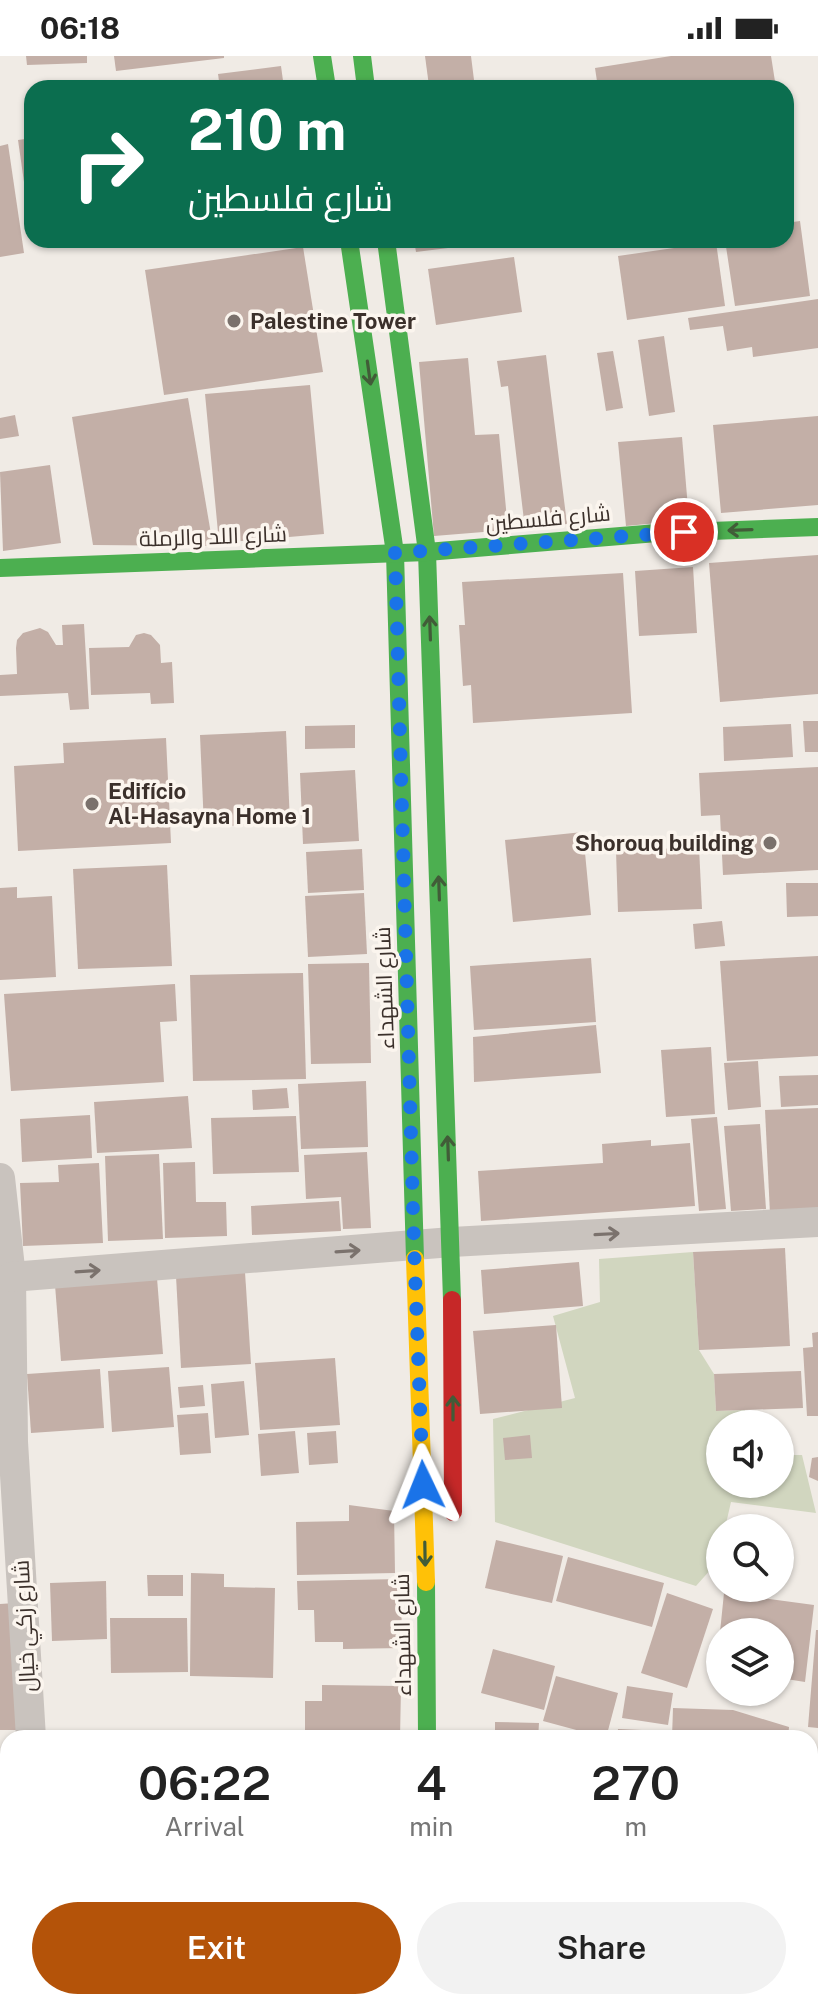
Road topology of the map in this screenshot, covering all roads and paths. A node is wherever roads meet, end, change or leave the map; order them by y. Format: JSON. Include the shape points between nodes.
{"nodes":[{"id":1,"x":322,"y":56,"type":"edge"},
{"id":2,"x":362,"y":56,"type":"edge"},
{"id":3,"x":326,"y":80,"type":"edge"},
{"id":4,"x":365,"y":80,"type":"edge"},
{"id":5,"x":350,"y":248,"type":"edge"},
{"id":6,"x":387,"y":248,"type":"edge"},
{"id":7,"x":818,"y":527,"type":"edge"},
{"id":8,"x":427,"y":552,"type":"junction"},
{"id":9,"x":395,"y":553,"type":"junction"},
{"id":10,"x":0,"y":568,"type":"edge"},
{"id":11,"x":0,"y":1178,"type":"edge"},
{"id":12,"x":818,"y":1222,"type":"edge"},
{"id":13,"x":452,"y":1242,"type":"junction"},
{"id":14,"x":414,"y":1246,"type":"junction"},
{"id":15,"x":11,"y":1277,"type":"junction"},
{"id":16,"x":453,"y":1530,"type":"dead end"},
{"id":17,"x":31,"y":1730,"type":"edge"},
{"id":18,"x":427,"y":1730,"type":"edge"}],
"edges":[{"from":1,"to":3,"type":"street"},
{"from":2,"to":4,"type":"street"},
{"from":5,"to":9,"type":"street","name":"شارع الشهداء","one_way":true},
{"from":6,"to":8,"type":"street"},
{"from":7,"to":8,"type":"street","name":"شارع فلسطين","one_way":true,"via":[[657,533]]},
{"from":8,"to":9,"type":"street","name":"شارع اللد والرملة"},
{"from":13,"to":8,"type":"street","one_way":true},
{"from":9,"to":10,"type":"street","name":"شارع اللد والرملة"},
{"from":9,"to":14,"type":"street","name":"شارع الشهداء"},
{"from":11,"to":15,"type":"street","name":"شارع زكي خيال"},
{"from":13,"to":12,"type":"street","one_way":true},
{"from":13,"to":14,"type":"street"},
{"from":16,"to":13,"type":"street","one_way":true},
{"from":15,"to":14,"type":"street","one_way":true},
{"from":14,"to":18,"type":"street","name":"شارع الشهداء","one_way":true},
{"from":15,"to":17,"type":"street","name":"شارع زكي خيال","via":[[13,1442]]}]}
